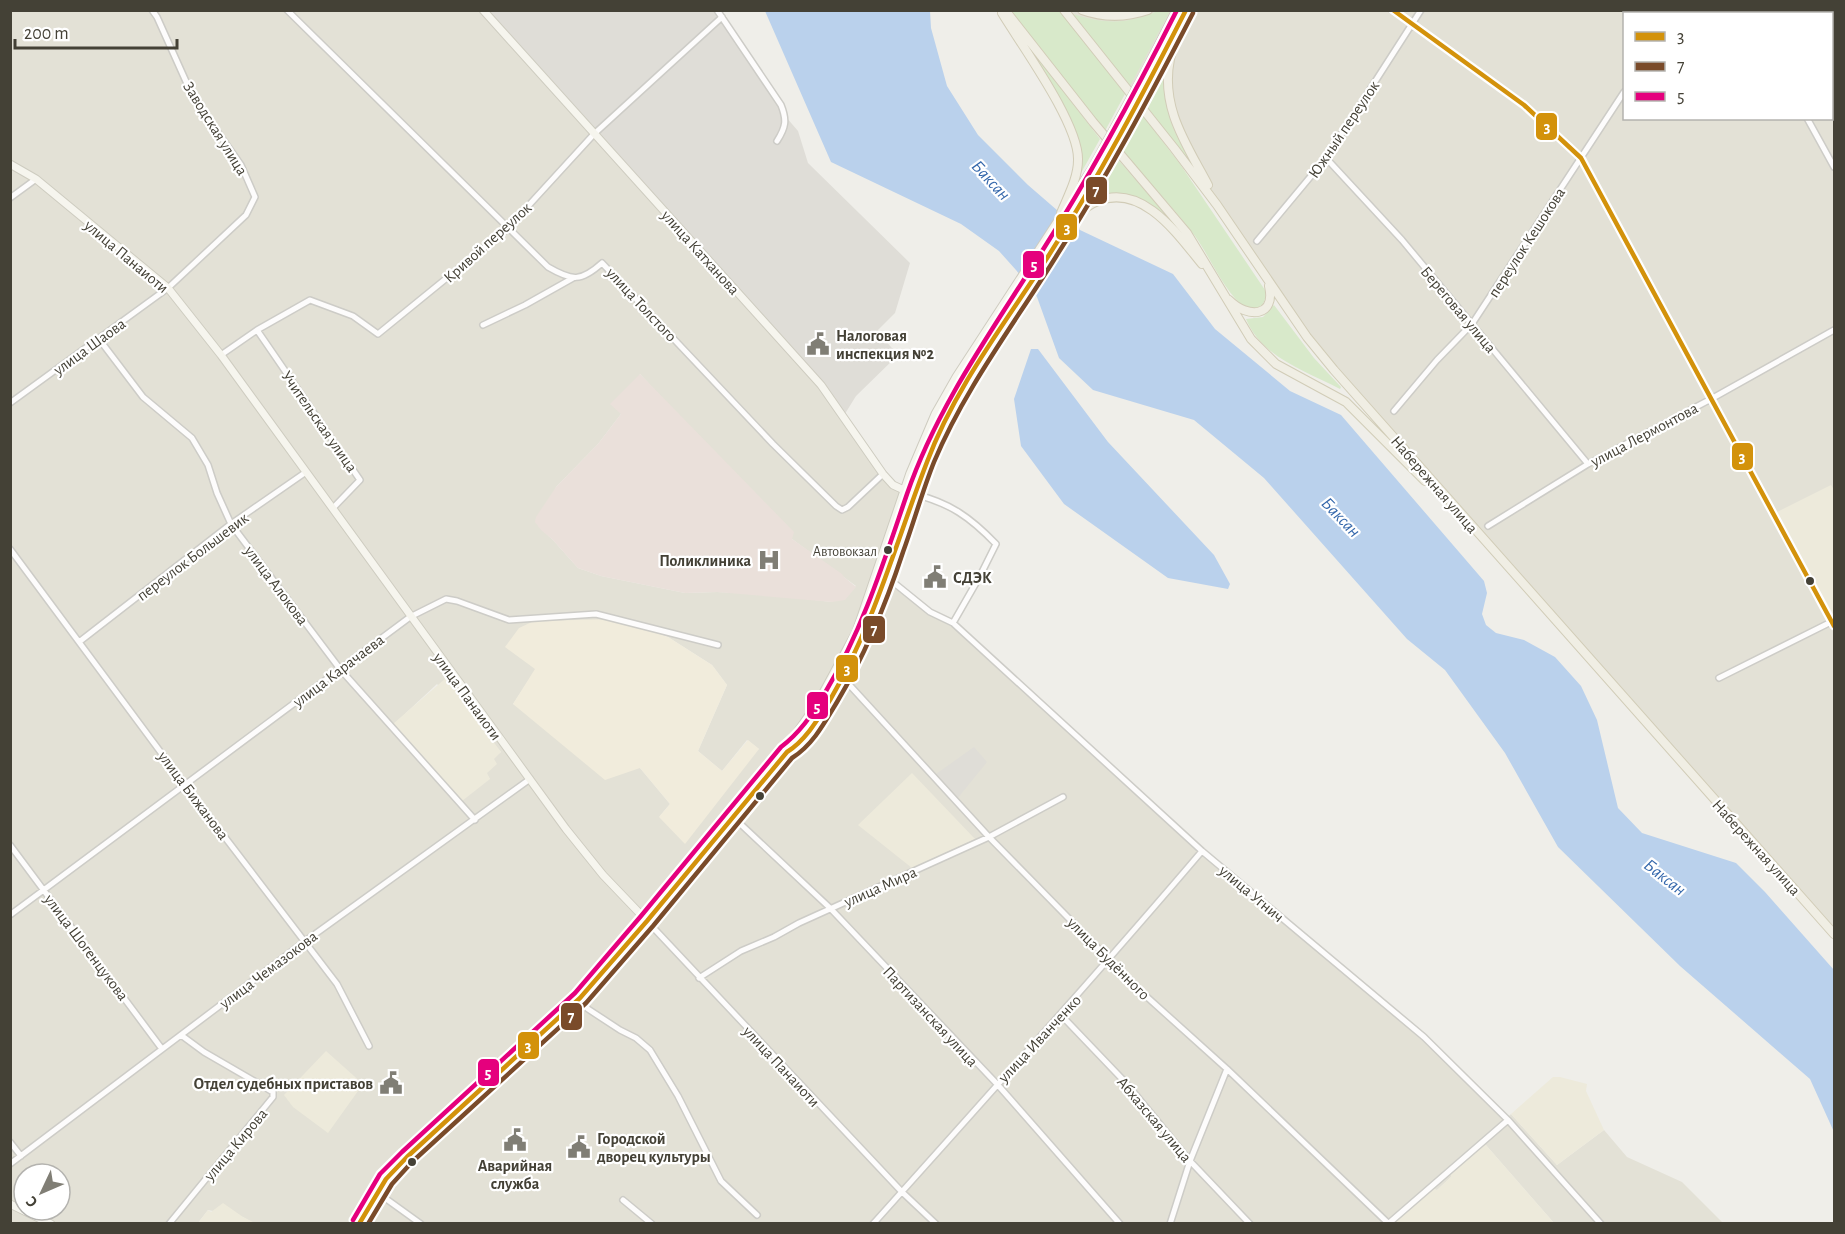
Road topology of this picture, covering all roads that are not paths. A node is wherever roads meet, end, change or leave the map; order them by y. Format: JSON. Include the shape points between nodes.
{"nodes":[{"id":1,"x":152,"y":10,"type":"edge"},
{"id":2,"x":287,"y":10,"type":"edge"},
{"id":3,"x":483,"y":10,"type":"edge"},
{"id":4,"x":717,"y":10,"type":"edge"},
{"id":5,"x":1003,"y":10,"type":"edge"},
{"id":6,"x":1064,"y":10,"type":"edge"},
{"id":7,"x":1082,"y":10,"type":"edge"},
{"id":8,"x":1148,"y":10,"type":"edge"},
{"id":9,"x":1176,"y":10,"type":"edge"},
{"id":10,"x":1186,"y":10,"type":"edge"},
{"id":11,"x":1392,"y":10,"type":"edge"},
{"id":12,"x":1421,"y":10,"type":"edge"},
{"id":13,"x":722,"y":17,"type":"junction"},
{"id":14,"x":1412,"y":24,"type":"junction"},
{"id":15,"x":1623,"y":94,"type":"edge"},
{"id":16,"x":1809,"y":120,"type":"edge"},
{"id":17,"x":594,"y":134,"type":"junction"},
{"id":18,"x":777,"y":141,"type":"dead end"},
{"id":19,"x":1326,"y":158,"type":"junction"},
{"id":20,"x":1581,"y":158,"type":"junction"},
{"id":21,"x":10,"y":164,"type":"edge"},
{"id":22,"x":1834,"y":167,"type":"edge"},
{"id":23,"x":36,"y":179,"type":"junction"},
{"id":24,"x":10,"y":198,"type":"edge"},
{"id":25,"x":1217,"y":205,"type":"junction"},
{"id":26,"x":1061,"y":213,"type":"junction"},
{"id":27,"x":1071,"y":220,"type":"junction"},
{"id":28,"x":507,"y":229,"type":"junction"},
{"id":29,"x":1257,"y":241,"type":"dead end"},
{"id":30,"x":1213,"y":277,"type":"junction"},
{"id":31,"x":573,"y":278,"type":"junction"},
{"id":32,"x":1268,"y":282,"type":"junction"},
{"id":33,"x":168,"y":288,"type":"junction"},
{"id":34,"x":1221,"y":291,"type":"junction"},
{"id":35,"x":483,"y":324,"type":"dead end"},
{"id":36,"x":1472,"y":324,"type":"junction"},
{"id":37,"x":257,"y":330,"type":"junction"},
{"id":38,"x":1834,"y":330,"type":"edge"},
{"id":39,"x":99,"y":339,"type":"junction"},
{"id":40,"x":221,"y":356,"type":"junction"},
{"id":41,"x":1711,"y":399,"type":"junction"},
{"id":42,"x":10,"y":403,"type":"edge"},
{"id":43,"x":1394,"y":411,"type":"dead end"},
{"id":44,"x":1587,"y":464,"type":"junction"},
{"id":45,"x":306,"y":472,"type":"junction"},
{"id":46,"x":883,"y":474,"type":"junction"},
{"id":47,"x":904,"y":491,"type":"junction"},
{"id":48,"x":914,"y":494,"type":"junction"},
{"id":49,"x":1452,"y":504,"type":"junction"},
{"id":50,"x":333,"y":508,"type":"junction"},
{"id":51,"x":231,"y":524,"type":"junction"},
{"id":52,"x":1488,"y":526,"type":"dead end"},
{"id":53,"x":10,"y":549,"type":"edge"},
{"id":54,"x":888,"y":578,"type":"junction"},
{"id":55,"x":410,"y":617,"type":"junction"},
{"id":56,"x":953,"y":623,"type":"junction"},
{"id":57,"x":1834,"y":623,"type":"edge"},
{"id":58,"x":79,"y":642,"type":"junction"},
{"id":59,"x":718,"y":645,"type":"dead end"},
{"id":60,"x":340,"y":669,"type":"junction"},
{"id":61,"x":1719,"y":678,"type":"dead end"},
{"id":62,"x":844,"y":679,"type":"junction"},
{"id":63,"x":787,"y":752,"type":"junction"},
{"id":64,"x":530,"y":779,"type":"junction"},
{"id":65,"x":185,"y":785,"type":"junction"},
{"id":66,"x":1063,"y":797,"type":"dead end"},
{"id":67,"x":733,"y":817,"type":"junction"},
{"id":68,"x":475,"y":820,"type":"junction"},
{"id":69,"x":989,"y":837,"type":"junction"},
{"id":70,"x":10,"y":844,"type":"edge"},
{"id":71,"x":1202,"y":851,"type":"junction"},
{"id":72,"x":44,"y":890,"type":"junction"},
{"id":73,"x":830,"y":908,"type":"junction"},
{"id":74,"x":10,"y":915,"type":"edge"},
{"id":75,"x":647,"y":921,"type":"junction"},
{"id":76,"x":1834,"y":934,"type":"edge"},
{"id":77,"x":304,"y":942,"type":"junction"},
{"id":78,"x":1110,"y":959,"type":"junction"},
{"id":79,"x":699,"y":978,"type":"junction"},
{"id":80,"x":580,"y":998,"type":"junction"},
{"id":81,"x":1061,"y":1015,"type":"junction"},
{"id":82,"x":181,"y":1035,"type":"junction"},
{"id":83,"x":369,"y":1046,"type":"dead end"},
{"id":84,"x":162,"y":1049,"type":"junction"},
{"id":85,"x":1227,"y":1069,"type":"junction"},
{"id":86,"x":996,"y":1084,"type":"junction"},
{"id":87,"x":1508,"y":1120,"type":"junction"},
{"id":88,"x":10,"y":1142,"type":"edge"},
{"id":89,"x":21,"y":1156,"type":"junction"},
{"id":90,"x":1190,"y":1161,"type":"junction"},
{"id":91,"x":10,"y":1164,"type":"edge"},
{"id":92,"x":902,"y":1192,"type":"junction"},
{"id":93,"x":378,"y":1194,"type":"junction"},
{"id":94,"x":623,"y":1200,"type":"dead end"},
{"id":95,"x":10,"y":1204,"type":"edge"},
{"id":96,"x":757,"y":1215,"type":"dead end"},
{"id":97,"x":1389,"y":1223,"type":"edge"},
{"id":98,"x":51,"y":1224,"type":"edge"},
{"id":99,"x":170,"y":1224,"type":"edge"},
{"id":100,"x":359,"y":1224,"type":"edge"},
{"id":101,"x":421,"y":1224,"type":"edge"},
{"id":102,"x":652,"y":1224,"type":"edge"},
{"id":103,"x":873,"y":1224,"type":"edge"},
{"id":104,"x":936,"y":1224,"type":"edge"},
{"id":105,"x":1120,"y":1224,"type":"edge"},
{"id":106,"x":1170,"y":1224,"type":"edge"},
{"id":107,"x":1250,"y":1224,"type":"edge"},
{"id":108,"x":1601,"y":1224,"type":"edge"}],
"edges":[{"from":1,"to":33,"type":"street","name":"Заводская улица","via":[[194,97],[241,165],[255,197],[246,215]]},
{"from":2,"to":28,"type":"street"},
{"from":3,"to":17,"type":"main road","name":"улица Катханова"},
{"from":4,"to":13,"type":"street"},
{"from":5,"to":26,"type":"main road","via":[[1074,139],[1076,173]]},
{"from":5,"to":30,"type":"main road","via":[[1187,232]]},
{"from":6,"to":25,"type":"main road","name":"Набережная улица"},
{"from":7,"to":8,"type":"main road","via":[[1115,17]]},
{"from":9,"to":26,"type":"main road","bridge":true,"via":[[1092,168]]},
{"from":10,"to":25,"type":"main road","via":[[1170,61],[1170,104],[1176,126]]},
{"from":10,"to":27,"type":"main road","bridge":true},
{"from":11,"to":14,"type":"street"},
{"from":12,"to":14,"type":"street","name":"Южный переулок"},
{"from":13,"to":17,"type":"street","name":"Кривой переулок"},
{"from":13,"to":18,"type":"street","via":[[782,105],[785,128]]},
{"from":14,"to":19,"type":"street","name":"Южный переулок"},
{"from":14,"to":20,"type":"street","via":[[1524,105]]},
{"from":15,"to":20,"type":"street","name":"переулок Кешокова"},
{"from":16,"to":22,"type":"street"},
{"from":17,"to":28,"type":"street","name":"Кривой переулок"},
{"from":17,"to":46,"type":"main road","name":"улица Катханова","via":[[821,385]]},
{"from":19,"to":29,"type":"street","name":"Южный переулок"},
{"from":19,"to":36,"type":"street","name":"Береговая улица"},
{"from":20,"to":36,"type":"street","name":"переулок Кешокова"},
{"from":20,"to":41,"type":"street"},
{"from":21,"to":23,"type":"main road","name":"улица Панаиоти"},
{"from":23,"to":24,"type":"street"},
{"from":23,"to":33,"type":"main road","name":"улица Панаиоти"},
{"from":25,"to":32,"type":"main road","name":"Набережная улица"},
{"from":26,"to":47,"type":"main road","via":[[935,414]]},
{"from":27,"to":30,"type":"main road","via":[[1104,199],[1122,198],[1142,204],[1166,223]]},
{"from":27,"to":48,"type":"main road","via":[[950,410]]},
{"from":28,"to":31,"type":"street","via":[[548,267]]},
{"from":28,"to":37,"type":"street","name":"Кривой переулок","via":[[378,334],[353,316],[310,300]]},
{"from":30,"to":34,"type":"main road"},
{"from":31,"to":35,"type":"street"},
{"from":31,"to":46,"type":"street","name":"улица Толстого","via":[[583,278],[602,262],[773,444],[842,510]]},
{"from":32,"to":34,"type":"main road","via":[[1268,304],[1260,312],[1241,310]]},
{"from":32,"to":49,"type":"main road","name":"Набережная улица","via":[[1334,370]]},
{"from":33,"to":39,"type":"street","name":"улица Шаова"},
{"from":33,"to":40,"type":"main road","name":"улица Панаиоти"},
{"from":34,"to":49,"type":"main road","via":[[1240,324],[1264,353],[1276,364],[1346,402]]},
{"from":36,"to":43,"type":"street","name":"переулок Кешокова"},
{"from":36,"to":44,"type":"street","name":"Береговая улица"},
{"from":37,"to":40,"type":"street","name":"Кривой переулок"},
{"from":37,"to":50,"type":"street","name":"Учительская улица","via":[[360,480]]},
{"from":38,"to":41,"type":"street","name":"улица Лермонтова"},
{"from":39,"to":42,"type":"street","name":"улица Шаова"},
{"from":39,"to":51,"type":"street","name":"улица Алокова","via":[[143,397],[192,438],[208,465]]},
{"from":40,"to":45,"type":"main road","name":"улица Панаиоти"},
{"from":41,"to":44,"type":"street","name":"улица Лермонтова"},
{"from":41,"to":57,"type":"street"},
{"from":44,"to":52,"type":"street","name":"улица Лермонтова"},
{"from":45,"to":50,"type":"main road","name":"улица Панаиоти"},
{"from":45,"to":51,"type":"street","name":"переулок Большевик"},
{"from":46,"to":47,"type":"main road","name":"улица Катханова"},
{"from":47,"to":48,"type":"main road","name":"улица Катханова"},
{"from":47,"to":63,"type":"main road","via":[[856,632]]},
{"from":48,"to":54,"type":"main road"},
{"from":48,"to":56,"type":"street","via":[[962,512],[996,544]]},
{"from":49,"to":76,"type":"main road","name":"Набережная улица"},
{"from":50,"to":55,"type":"main road","name":"улица Панаиоти"},
{"from":51,"to":58,"type":"street","name":"переулок Большевик"},
{"from":51,"to":60,"type":"street","name":"улица Алокова"},
{"from":53,"to":58,"type":"street","name":"улица Бижанова"},
{"from":54,"to":56,"type":"street","name":"улица Угнич","via":[[930,612]]},
{"from":54,"to":62,"type":"main road"},
{"from":55,"to":59,"type":"street","name":"улица Карачаева","via":[[446,599],[509,620],[596,614]]},
{"from":55,"to":60,"type":"street","name":"улица Карачаева"},
{"from":55,"to":64,"type":"main road","name":"улица Панаиоти"},
{"from":56,"to":71,"type":"street","name":"улица Угнич"},
{"from":57,"to":61,"type":"street"},
{"from":58,"to":65,"type":"street","name":"улица Бижанова"},
{"from":60,"to":65,"type":"street","name":"улица Карачаева"},
{"from":60,"to":68,"type":"street","name":"улица Алокова"},
{"from":62,"to":63,"type":"main road","via":[[805,737]]},
{"from":62,"to":69,"type":"street","name":"улица Будённого"},
{"from":63,"to":67,"type":"main road"},
{"from":64,"to":68,"type":"street","name":"улица Чемазокова"},
{"from":64,"to":75,"type":"main road","name":"улица Панаиоти","via":[[603,875]]},
{"from":65,"to":72,"type":"street","name":"улица Карачаева"},
{"from":65,"to":77,"type":"street","name":"улица Бижанова"},
{"from":66,"to":69,"type":"street","name":"улица Мира"},
{"from":67,"to":73,"type":"street","name":"Партизанская улица"},
{"from":67,"to":75,"type":"main road"},
{"from":68,"to":77,"type":"street","name":"улица Чемазокова"},
{"from":69,"to":73,"type":"street","name":"улица Мира"},
{"from":69,"to":78,"type":"street","name":"улица Будённого"},
{"from":70,"to":72,"type":"street","name":"улица Шогенцукова"},
{"from":71,"to":78,"type":"street","name":"улица Иванченко"},
{"from":71,"to":87,"type":"street","name":"улица Угнич","via":[[1424,1037]]},
{"from":72,"to":74,"type":"street","name":"улица Карачаева"},
{"from":72,"to":84,"type":"street","name":"улица Шогенцукова"},
{"from":73,"to":79,"type":"street","name":"улица Мира","via":[[741,951]]},
{"from":73,"to":86,"type":"street","name":"Партизанская улица"},
{"from":75,"to":79,"type":"street","name":"улица Панаиоти"},
{"from":75,"to":80,"type":"main road"},
{"from":77,"to":82,"type":"street","name":"улица Чемазокова"},
{"from":77,"to":83,"type":"street","name":"улица Бижанова","via":[[337,984]]},
{"from":78,"to":81,"type":"street","name":"улица Иванченко"},
{"from":78,"to":85,"type":"street","name":"улица Будённого"},
{"from":79,"to":92,"type":"street","name":"улица Панаиоти"},
{"from":80,"to":93,"type":"main road","via":[[407,1157]]},
{"from":80,"to":96,"type":"street","via":[[588,1009],[650,1050],[722,1181]]},
{"from":81,"to":86,"type":"street","name":"улица Иванченко"},
{"from":81,"to":90,"type":"street","name":"Абхазская улица","via":[[1127,1084]]},
{"from":82,"to":84,"type":"street","name":"улица Чемазокова"},
{"from":82,"to":99,"type":"street","name":"улица Кирова","via":[[273,1092],[273,1097]]},
{"from":84,"to":89,"type":"street","name":"улица Чемазокова"},
{"from":85,"to":90,"type":"street"},
{"from":85,"to":97,"type":"street","name":"улица Будённого"},
{"from":86,"to":92,"type":"street","name":"улица Иванченко"},
{"from":86,"to":105,"type":"street","name":"Партизанская улица"},
{"from":87,"to":97,"type":"street"},
{"from":87,"to":108,"type":"street","name":"улица Угнич"},
{"from":88,"to":89,"type":"street"},
{"from":89,"to":91,"type":"street","name":"улица Чемазокова"},
{"from":90,"to":106,"type":"street"},
{"from":90,"to":107,"type":"street","name":"Абхазская улица"},
{"from":92,"to":103,"type":"street","name":"улица Иванченко"},
{"from":92,"to":104,"type":"street","name":"улица Панаиоти"},
{"from":93,"to":100,"type":"main road"},
{"from":93,"to":101,"type":"street"},
{"from":94,"to":102,"type":"street"},
{"from":95,"to":98,"type":"main road"}]}
